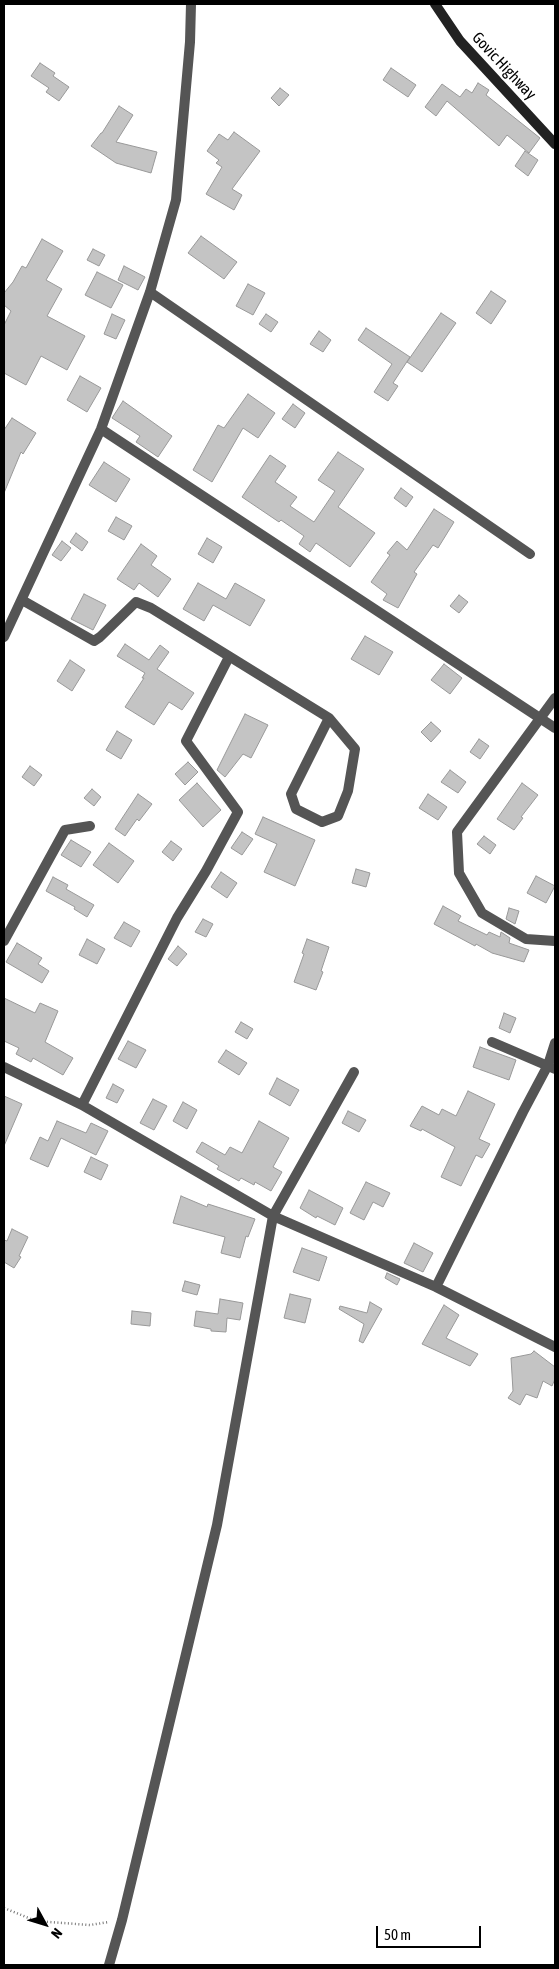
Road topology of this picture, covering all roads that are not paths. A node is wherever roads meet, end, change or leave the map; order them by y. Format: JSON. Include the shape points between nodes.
{"nodes":[{"id":1,"x":191,"y":4,"type":"edge"},
{"id":2,"x":435,"y":4,"type":"edge"},
{"id":3,"x":555,"y":144,"type":"edge"},
{"id":4,"x":150,"y":292,"type":"junction"},
{"id":5,"x":101,"y":430,"type":"junction"},
{"id":6,"x":530,"y":554,"type":"dead end"},
{"id":7,"x":22,"y":600,"type":"junction"},
{"id":8,"x":4,"y":636,"type":"edge"},
{"id":9,"x":230,"y":657,"type":"junction"},
{"id":10,"x":555,"y":698,"type":"edge"},
{"id":11,"x":329,"y":718,"type":"junction"},
{"id":12,"x":541,"y":718,"type":"junction"},
{"id":13,"x":555,"y":728,"type":"edge"},
{"id":14,"x":90,"y":826,"type":"dead end"},
{"id":15,"x":4,"y":940,"type":"edge"},
{"id":16,"x":555,"y":941,"type":"edge"},
{"id":17,"x":492,"y":1042,"type":"dead end"},
{"id":18,"x":555,"y":1043,"type":"edge"},
{"id":19,"x":4,"y":1067,"type":"edge"},
{"id":20,"x":552,"y":1067,"type":"edge"},
{"id":21,"x":354,"y":1072,"type":"dead end"},
{"id":22,"x":82,"y":1105,"type":"junction"},
{"id":23,"x":273,"y":1216,"type":"junction"},
{"id":24,"x":436,"y":1287,"type":"junction"},
{"id":25,"x":555,"y":1347,"type":"edge"},
{"id":26,"x":109,"y":1965,"type":"edge"}],
"edges":[{"from":1,"to":4,"type":"street","via":[[176,200]]},
{"from":2,"to":3,"type":"main road","name":"Govic Highway","via":[[460,42]]},
{"from":4,"to":5,"type":"street"},
{"from":4,"to":6,"type":"street"},
{"from":5,"to":7,"type":"street"},
{"from":5,"to":12,"type":"street"},
{"from":7,"to":8,"type":"street"},
{"from":7,"to":9,"type":"street","via":[[94,641],[136,602]]},
{"from":9,"to":11,"type":"street"},
{"from":9,"to":22,"type":"street","via":[[186,741],[238,812],[177,918]]},
{"from":10,"to":12,"type":"street"},
{"from":11,"to":11,"type":"street","via":[[291,794],[296,809],[322,822],[338,816],[348,791],[355,748]]},
{"from":12,"to":13,"type":"street"},
{"from":12,"to":16,"type":"street","via":[[457,832],[459,873],[482,913],[526,939]]},
{"from":14,"to":15,"type":"street","via":[[65,830]]},
{"from":17,"to":20,"type":"street"},
{"from":18,"to":20,"type":"street"},
{"from":19,"to":22,"type":"street"},
{"from":20,"to":24,"type":"street","via":[[523,1112]]},
{"from":21,"to":23,"type":"street"},
{"from":22,"to":23,"type":"street"},
{"from":23,"to":24,"type":"street"},
{"from":23,"to":26,"type":"street","via":[[217,1525]]},
{"from":24,"to":25,"type":"street"}]}
